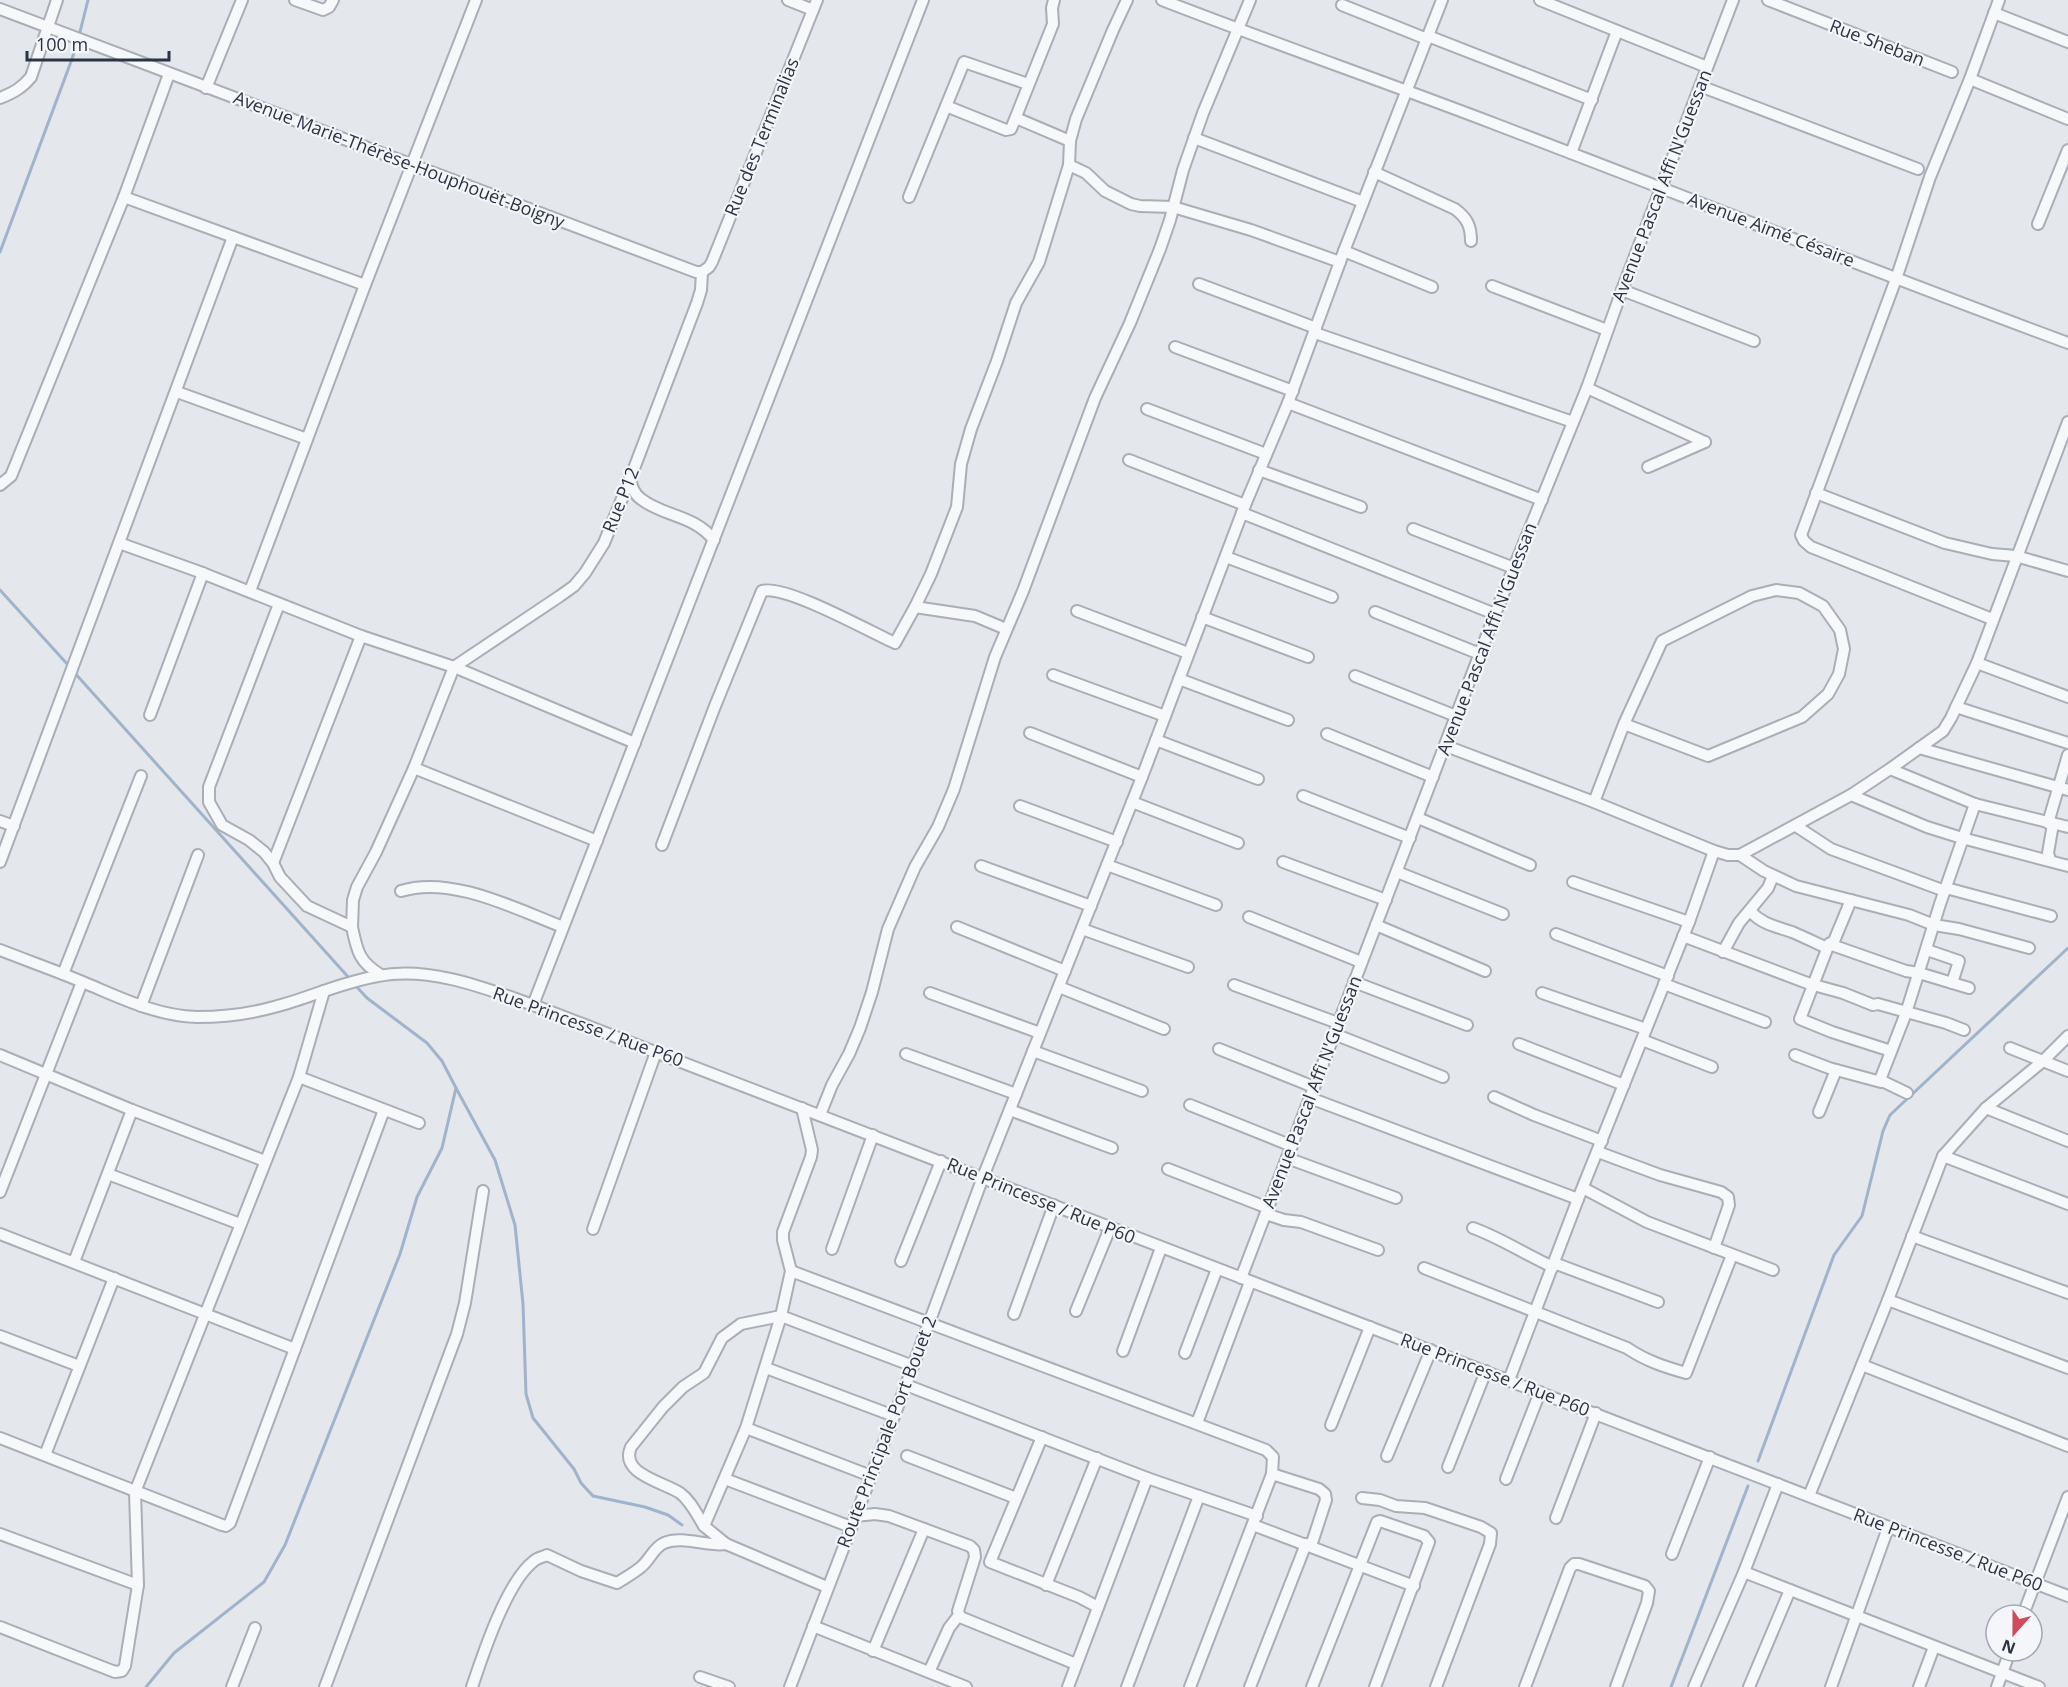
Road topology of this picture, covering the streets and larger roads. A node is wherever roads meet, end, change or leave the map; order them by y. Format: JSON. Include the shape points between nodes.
{"nodes":[{"id":1,"x":57,"y":0,"type":"edge"},
{"id":2,"x":242,"y":0,"type":"edge"},
{"id":3,"x":295,"y":0,"type":"edge"},
{"id":4,"x":333,"y":0,"type":"edge"},
{"id":5,"x":476,"y":0,"type":"edge"},
{"id":6,"x":788,"y":0,"type":"edge"},
{"id":7,"x":923,"y":0,"type":"edge"},
{"id":8,"x":1054,"y":0,"type":"edge"},
{"id":9,"x":1127,"y":0,"type":"edge"},
{"id":10,"x":1162,"y":0,"type":"edge"},
{"id":11,"x":1250,"y":0,"type":"edge"},
{"id":12,"x":1442,"y":0,"type":"edge"},
{"id":13,"x":1540,"y":0,"type":"edge"},
{"id":14,"x":1733,"y":0,"type":"edge"},
{"id":15,"x":1768,"y":0,"type":"edge"},
{"id":16,"x":1999,"y":0,"type":"edge"},
{"id":17,"x":815,"y":5,"type":"edge"},
{"id":18,"x":1342,"y":5,"type":"dead end"},
{"id":19,"x":0,"y":9,"type":"edge"},
{"id":20,"x":1994,"y":13,"type":"junction"},
{"id":21,"x":47,"y":27,"type":"junction"},
{"id":22,"x":1238,"y":30,"type":"junction"},
{"id":23,"x":1617,"y":31,"type":"junction"},
{"id":24,"x":1428,"y":37,"type":"junction"},
{"id":25,"x":2068,"y":42,"type":"edge"},
{"id":26,"x":1707,"y":67,"type":"junction"},
{"id":27,"x":1952,"y":72,"type":"dead end"},
{"id":28,"x":169,"y":74,"type":"junction"},
{"id":29,"x":1970,"y":79,"type":"junction"},
{"id":30,"x":1028,"y":84,"type":"junction"},
{"id":31,"x":1700,"y":86,"type":"junction"},
{"id":32,"x":206,"y":87,"type":"junction"},
{"id":33,"x":1407,"y":90,"type":"junction"},
{"id":34,"x":0,"y":98,"type":"edge"},
{"id":35,"x":1592,"y":100,"type":"junction"},
{"id":36,"x":946,"y":106,"type":"junction"},
{"id":37,"x":1016,"y":118,"type":"junction"},
{"id":38,"x":2068,"y":119,"type":"edge"},
{"id":39,"x":1194,"y":138,"type":"junction"},
{"id":40,"x":1070,"y":141,"type":"junction"},
{"id":41,"x":2068,"y":150,"type":"edge"},
{"id":42,"x":1571,"y":153,"type":"junction"},
{"id":43,"x":413,"y":165,"type":"junction"},
{"id":44,"x":1069,"y":165,"type":"junction"},
{"id":45,"x":1918,"y":169,"type":"dead end"},
{"id":46,"x":1374,"y":172,"type":"junction"},
{"id":47,"x":1661,"y":187,"type":"junction"},
{"id":48,"x":124,"y":197,"type":"junction"},
{"id":49,"x":909,"y":197,"type":"dead end"},
{"id":50,"x":1363,"y":202,"type":"junction"},
{"id":51,"x":1173,"y":207,"type":"junction"},
{"id":52,"x":2038,"y":224,"type":"dead end"},
{"id":53,"x":233,"y":237,"type":"junction"},
{"id":54,"x":1471,"y":241,"type":"dead end"},
{"id":55,"x":1344,"y":251,"type":"junction"},
{"id":56,"x":1340,"y":262,"type":"junction"},
{"id":57,"x":702,"y":272,"type":"junction"},
{"id":58,"x":1896,"y":279,"type":"junction"},
{"id":59,"x":1199,"y":284,"type":"dead end"},
{"id":60,"x":365,"y":285,"type":"junction"},
{"id":61,"x":1492,"y":286,"type":"dead end"},
{"id":62,"x":1432,"y":287,"type":"dead end"},
{"id":63,"x":1622,"y":290,"type":"junction"},
{"id":64,"x":1315,"y":330,"type":"junction"},
{"id":65,"x":1607,"y":330,"type":"junction"},
{"id":66,"x":1754,"y":341,"type":"dead end"},
{"id":67,"x":2068,"y":343,"type":"edge"},
{"id":68,"x":1176,"y":347,"type":"dead end"},
{"id":69,"x":1587,"y":388,"type":"junction"},
{"id":70,"x":1293,"y":391,"type":"junction"},
{"id":71,"x":177,"y":392,"type":"junction"},
{"id":72,"x":1288,"y":403,"type":"junction"},
{"id":73,"x":1147,"y":409,"type":"dead end"},
{"id":74,"x":1573,"y":422,"type":"junction"},
{"id":75,"x":2068,"y":422,"type":"edge"},
{"id":76,"x":307,"y":439,"type":"junction"},
{"id":77,"x":1266,"y":454,"type":"junction"},
{"id":78,"x":1129,"y":460,"type":"dead end"},
{"id":79,"x":1648,"y":467,"type":"dead end"},
{"id":80,"x":1259,"y":470,"type":"junction"},
{"id":81,"x":630,"y":479,"type":"junction"},
{"id":82,"x":0,"y":485,"type":"edge"},
{"id":83,"x":1816,"y":493,"type":"junction"},
{"id":84,"x":1542,"y":500,"type":"junction"},
{"id":85,"x":1361,"y":507,"type":"dead end"},
{"id":86,"x":1244,"y":509,"type":"junction"},
{"id":87,"x":1413,"y":529,"type":"dead end"},
{"id":88,"x":714,"y":540,"type":"junction"},
{"id":89,"x":119,"y":543,"type":"junction"},
{"id":90,"x":2016,"y":556,"type":"junction"},
{"id":91,"x":1226,"y":557,"type":"junction"},
{"id":92,"x":1514,"y":568,"type":"junction"},
{"id":93,"x":2068,"y":571,"type":"edge"},
{"id":94,"x":203,"y":573,"type":"junction"},
{"id":95,"x":250,"y":591,"type":"junction"},
{"id":96,"x":1332,"y":597,"type":"dead end"},
{"id":97,"x":279,"y":604,"type":"junction"},
{"id":98,"x":915,"y":607,"type":"junction"},
{"id":99,"x":1077,"y":611,"type":"dead end"},
{"id":100,"x":1375,"y":612,"type":"dead end"},
{"id":101,"x":1495,"y":614,"type":"junction"},
{"id":102,"x":1202,"y":617,"type":"junction"},
{"id":103,"x":1992,"y":619,"type":"junction"},
{"id":104,"x":1006,"y":629,"type":"junction"},
{"id":105,"x":361,"y":636,"type":"junction"},
{"id":106,"x":1188,"y":653,"type":"junction"},
{"id":107,"x":1480,"y":654,"type":"junction"},
{"id":108,"x":1308,"y":657,"type":"dead end"},
{"id":109,"x":1977,"y":663,"type":"junction"},
{"id":110,"x":454,"y":668,"type":"junction"},
{"id":111,"x":1053,"y":675,"type":"dead end"},
{"id":112,"x":1355,"y":676,"type":"dead end"},
{"id":113,"x":1179,"y":679,"type":"junction"},
{"id":114,"x":2068,"y":697,"type":"edge"},
{"id":115,"x":1956,"y":707,"type":"junction"},
{"id":116,"x":150,"y":715,"type":"dead end"},
{"id":117,"x":1165,"y":716,"type":"junction"},
{"id":118,"x":1456,"y":716,"type":"junction"},
{"id":119,"x":1288,"y":720,"type":"dead end"},
{"id":120,"x":1624,"y":724,"type":"junction"},
{"id":121,"x":1030,"y":733,"type":"dead end"},
{"id":122,"x":1327,"y":734,"type":"dead end"},
{"id":123,"x":1156,"y":740,"type":"junction"},
{"id":124,"x":635,"y":742,"type":"junction"},
{"id":125,"x":2068,"y":743,"type":"edge"},
{"id":126,"x":1446,"y":746,"type":"junction"},
{"id":127,"x":1918,"y":748,"type":"junction"},
{"id":128,"x":2068,"y":755,"type":"edge"},
{"id":129,"x":414,"y":768,"type":"junction"},
{"id":130,"x":1890,"y":769,"type":"junction"},
{"id":131,"x":141,"y":776,"type":"dead end"},
{"id":132,"x":1142,"y":777,"type":"junction"},
{"id":133,"x":1433,"y":777,"type":"junction"},
{"id":134,"x":1258,"y":779,"type":"dead end"},
{"id":135,"x":2063,"y":789,"type":"edge"},
{"id":136,"x":1851,"y":795,"type":"junction"},
{"id":137,"x":1303,"y":796,"type":"dead end"},
{"id":138,"x":1132,"y":802,"type":"junction"},
{"id":139,"x":1594,"y":802,"type":"junction"},
{"id":140,"x":1975,"y":804,"type":"junction"},
{"id":141,"x":1020,"y":806,"type":"dead end"},
{"id":142,"x":1418,"y":818,"type":"junction"},
{"id":143,"x":0,"y":821,"type":"edge"},
{"id":144,"x":2050,"y":823,"type":"junction"},
{"id":145,"x":14,"y":826,"type":"junction"},
{"id":146,"x":1796,"y":826,"type":"junction"},
{"id":147,"x":2068,"y":827,"type":"edge"},
{"id":148,"x":1410,"y":838,"type":"junction"},
{"id":149,"x":1962,"y":838,"type":"junction"},
{"id":150,"x":597,"y":841,"type":"junction"},
{"id":151,"x":1117,"y":842,"type":"junction"},
{"id":152,"x":1238,"y":843,"type":"dead end"},
{"id":153,"x":662,"y":845,"type":"dead end"},
{"id":154,"x":1714,"y":851,"type":"junction"},
{"id":155,"x":198,"y":855,"type":"dead end"},
{"id":156,"x":1740,"y":855,"type":"junction"},
{"id":157,"x":2050,"y":860,"type":"junction"},
{"id":158,"x":0,"y":862,"type":"edge"},
{"id":159,"x":273,"y":862,"type":"junction"},
{"id":160,"x":1283,"y":862,"type":"dead end"},
{"id":161,"x":1107,"y":865,"type":"junction"},
{"id":162,"x":1530,"y":865,"type":"dead end"},
{"id":163,"x":981,"y":866,"type":"dead end"},
{"id":164,"x":2068,"y":866,"type":"edge"},
{"id":165,"x":1397,"y":872,"type":"junction"},
{"id":166,"x":1773,"y":876,"type":"junction"},
{"id":167,"x":1573,"y":882,"type":"dead end"},
{"id":168,"x":1945,"y":890,"type":"junction"},
{"id":169,"x":401,"y":891,"type":"dead end"},
{"id":170,"x":1386,"y":900,"type":"junction"},
{"id":171,"x":1851,"y":900,"type":"junction"},
{"id":172,"x":1216,"y":905,"type":"dead end"},
{"id":173,"x":1091,"y":906,"type":"junction"},
{"id":174,"x":1750,"y":911,"type":"junction"},
{"id":175,"x":1503,"y":915,"type":"dead end"},
{"id":176,"x":2051,"y":916,"type":"dead end"},
{"id":177,"x":1249,"y":917,"type":"dead end"},
{"id":178,"x":1689,"y":922,"type":"junction"},
{"id":179,"x":1376,"y":925,"type":"junction"},
{"id":180,"x":1934,"y":925,"type":"junction"},
{"id":181,"x":352,"y":927,"type":"junction"},
{"id":182,"x":563,"y":927,"type":"junction"},
{"id":183,"x":957,"y":927,"type":"dead end"},
{"id":184,"x":1082,"y":929,"type":"junction"},
{"id":185,"x":1556,"y":934,"type":"dead end"},
{"id":186,"x":1683,"y":936,"type":"junction"},
{"id":187,"x":1828,"y":946,"type":"junction"},
{"id":188,"x":2029,"y":948,"type":"dead end"},
{"id":189,"x":0,"y":950,"type":"edge"},
{"id":190,"x":1927,"y":950,"type":"junction"},
{"id":191,"x":1723,"y":952,"type":"junction"},
{"id":192,"x":1361,"y":962,"type":"junction"},
{"id":193,"x":1188,"y":967,"type":"dead end"},
{"id":194,"x":1065,"y":971,"type":"junction"},
{"id":195,"x":1485,"y":971,"type":"dead end"},
{"id":196,"x":1920,"y":973,"type":"junction"},
{"id":197,"x":63,"y":974,"type":"junction"},
{"id":198,"x":381,"y":975,"type":"junction"},
{"id":199,"x":1666,"y":980,"type":"junction"},
{"id":200,"x":82,"y":982,"type":"junction"},
{"id":201,"x":1354,"y":982,"type":"junction"},
{"id":202,"x":1952,"y":983,"type":"junction"},
{"id":203,"x":1234,"y":985,"type":"dead end"},
{"id":204,"x":1812,"y":985,"type":"junction"},
{"id":205,"x":1059,"y":987,"type":"junction"},
{"id":206,"x":1969,"y":988,"type":"dead end"},
{"id":207,"x":324,"y":991,"type":"junction"},
{"id":208,"x":930,"y":993,"type":"dead end"},
{"id":209,"x":1542,"y":993,"type":"dead end"},
{"id":210,"x":533,"y":1005,"type":"junction"},
{"id":211,"x":141,"y":1006,"type":"junction"},
{"id":212,"x":1906,"y":1013,"type":"junction"},
{"id":213,"x":1765,"y":1022,"type":"dead end"},
{"id":214,"x":1338,"y":1023,"type":"junction"},
{"id":215,"x":1467,"y":1025,"type":"dead end"},
{"id":216,"x":1164,"y":1029,"type":"dead end"},
{"id":217,"x":1647,"y":1029,"type":"junction"},
{"id":218,"x":1964,"y":1030,"type":"dead end"},
{"id":219,"x":1040,"y":1033,"type":"junction"},
{"id":220,"x":1334,"y":1034,"type":"junction"},
{"id":221,"x":2068,"y":1036,"type":"edge"},
{"id":222,"x":1642,"y":1040,"type":"junction"},
{"id":223,"x":1520,"y":1044,"type":"dead end"},
{"id":224,"x":2010,"y":1048,"type":"dead end"},
{"id":225,"x":1219,"y":1049,"type":"dead end"},
{"id":226,"x":1033,"y":1051,"type":"junction"},
{"id":227,"x":1891,"y":1051,"type":"junction"},
{"id":228,"x":656,"y":1052,"type":"junction"},
{"id":229,"x":906,"y":1054,"type":"dead end"},
{"id":230,"x":0,"y":1055,"type":"edge"},
{"id":231,"x":1795,"y":1055,"type":"dead end"},
{"id":232,"x":2043,"y":1061,"type":"junction"},
{"id":233,"x":1712,"y":1067,"type":"dead end"},
{"id":234,"x":1836,"y":1070,"type":"junction"},
{"id":235,"x":2068,"y":1071,"type":"edge"},
{"id":236,"x":45,"y":1074,"type":"junction"},
{"id":237,"x":299,"y":1077,"type":"junction"},
{"id":238,"x":1443,"y":1077,"type":"dead end"},
{"id":239,"x":1882,"y":1081,"type":"junction"},
{"id":240,"x":1624,"y":1085,"type":"junction"},
{"id":241,"x":1314,"y":1087,"type":"junction"},
{"id":242,"x":1142,"y":1092,"type":"dead end"},
{"id":243,"x":1907,"y":1093,"type":"dead end"},
{"id":244,"x":1016,"y":1094,"type":"junction"},
{"id":245,"x":1494,"y":1097,"type":"dead end"},
{"id":246,"x":1310,"y":1098,"type":"junction"},
{"id":247,"x":1190,"y":1105,"type":"dead end"},
{"id":248,"x":802,"y":1108,"type":"junction"},
{"id":249,"x":1986,"y":1108,"type":"junction"},
{"id":250,"x":132,"y":1110,"type":"junction"},
{"id":251,"x":384,"y":1110,"type":"junction"},
{"id":252,"x":1010,"y":1110,"type":"junction"},
{"id":253,"x":1819,"y":1112,"type":"dead end"},
{"id":254,"x":820,"y":1115,"type":"junction"},
{"id":255,"x":418,"y":1123,"type":"dead end"},
{"id":256,"x":873,"y":1135,"type":"junction"},
{"id":257,"x":2068,"y":1141,"type":"edge"},
{"id":258,"x":1292,"y":1146,"type":"junction"},
{"id":259,"x":1600,"y":1146,"type":"junction"},
{"id":260,"x":1112,"y":1148,"type":"dead end"},
{"id":261,"x":1943,"y":1156,"type":"junction"},
{"id":262,"x":1287,"y":1158,"type":"junction"},
{"id":263,"x":265,"y":1161,"type":"junction"},
{"id":264,"x":941,"y":1161,"type":"junction"},
{"id":265,"x":1168,"y":1169,"type":"dead end"},
{"id":266,"x":108,"y":1174,"type":"junction"},
{"id":267,"x":983,"y":1177,"type":"junction"},
{"id":268,"x":1583,"y":1188,"type":"junction"},
{"id":269,"x":483,"y":1191,"type":"dead end"},
{"id":270,"x":0,"y":1192,"type":"edge"},
{"id":271,"x":1396,"y":1198,"type":"dead end"},
{"id":272,"x":1578,"y":1199,"type":"junction"},
{"id":273,"x":2068,"y":1204,"type":"edge"},
{"id":274,"x":1054,"y":1205,"type":"junction"},
{"id":275,"x":1267,"y":1211,"type":"junction"},
{"id":276,"x":240,"y":1224,"type":"junction"},
{"id":277,"x":1110,"y":1228,"type":"junction"},
{"id":278,"x":1473,"y":1228,"type":"dead end"},
{"id":279,"x":592,"y":1229,"type":"dead end"},
{"id":280,"x":0,"y":1234,"type":"edge"},
{"id":281,"x":1912,"y":1236,"type":"junction"},
{"id":282,"x":1161,"y":1248,"type":"junction"},
{"id":283,"x":1714,"y":1248,"type":"junction"},
{"id":284,"x":832,"y":1249,"type":"dead end"},
{"id":285,"x":1378,"y":1250,"type":"dead end"},
{"id":286,"x":1732,"y":1255,"type":"junction"},
{"id":287,"x":902,"y":1261,"type":"dead end"},
{"id":288,"x":74,"y":1262,"type":"junction"},
{"id":289,"x":1554,"y":1265,"type":"junction"},
{"id":290,"x":1424,"y":1268,"type":"dead end"},
{"id":291,"x":1217,"y":1269,"type":"junction"},
{"id":292,"x":1773,"y":1270,"type":"dead end"},
{"id":293,"x":791,"y":1271,"type":"junction"},
{"id":294,"x":114,"y":1278,"type":"junction"},
{"id":295,"x":1246,"y":1280,"type":"junction"},
{"id":296,"x":2068,"y":1293,"type":"edge"},
{"id":297,"x":1888,"y":1300,"type":"junction"},
{"id":298,"x":1658,"y":1302,"type":"dead end"},
{"id":299,"x":1076,"y":1311,"type":"dead end"},
{"id":300,"x":1536,"y":1311,"type":"junction"},
{"id":301,"x":206,"y":1314,"type":"junction"},
{"id":302,"x":1014,"y":1314,"type":"dead end"},
{"id":303,"x":781,"y":1316,"type":"junction"},
{"id":304,"x":929,"y":1323,"type":"junction"},
{"id":305,"x":1370,"y":1328,"type":"junction"},
{"id":306,"x":0,"y":1336,"type":"edge"},
{"id":307,"x":295,"y":1349,"type":"junction"},
{"id":308,"x":1431,"y":1350,"type":"junction"},
{"id":309,"x":1123,"y":1351,"type":"dead end"},
{"id":310,"x":1185,"y":1353,"type":"dead end"},
{"id":311,"x":1862,"y":1365,"type":"junction"},
{"id":312,"x":79,"y":1366,"type":"junction"},
{"id":313,"x":913,"y":1366,"type":"junction"},
{"id":314,"x":766,"y":1368,"type":"junction"},
{"id":315,"x":2068,"y":1368,"type":"edge"},
{"id":316,"x":1486,"y":1371,"type":"junction"},
{"id":317,"x":1509,"y":1380,"type":"junction"},
{"id":318,"x":906,"y":1384,"type":"junction"},
{"id":319,"x":1540,"y":1392,"type":"junction"},
{"id":320,"x":1596,"y":1413,"type":"junction"},
{"id":321,"x":894,"y":1416,"type":"junction"},
{"id":322,"x":1197,"y":1423,"type":"junction"},
{"id":323,"x":1331,"y":1425,"type":"dead end"},
{"id":324,"x":746,"y":1428,"type":"junction"},
{"id":325,"x":1042,"y":1437,"type":"junction"},
{"id":326,"x":0,"y":1438,"type":"edge"},
{"id":327,"x":2068,"y":1446,"type":"edge"},
{"id":328,"x":45,"y":1455,"type":"junction"},
{"id":329,"x":907,"y":1456,"type":"dead end"},
{"id":330,"x":1387,"y":1456,"type":"dead end"},
{"id":331,"x":1710,"y":1457,"type":"junction"},
{"id":332,"x":1097,"y":1458,"type":"junction"},
{"id":333,"x":1448,"y":1467,"type":"dead end"},
{"id":334,"x":1272,"y":1474,"type":"junction"},
{"id":335,"x":871,"y":1476,"type":"junction"},
{"id":336,"x":1147,"y":1478,"type":"junction"},
{"id":337,"x":725,"y":1479,"type":"junction"},
{"id":338,"x":1506,"y":1479,"type":"dead end"},
{"id":339,"x":1778,"y":1484,"type":"junction"},
{"id":340,"x":135,"y":1492,"type":"junction"},
{"id":341,"x":1199,"y":1496,"type":"junction"},
{"id":342,"x":1809,"y":1496,"type":"junction"},
{"id":343,"x":2068,"y":1497,"type":"edge"},
{"id":344,"x":1016,"y":1498,"type":"junction"},
{"id":345,"x":1362,"y":1498,"type":"dead end"},
{"id":346,"x":855,"y":1516,"type":"junction"},
{"id":347,"x":1556,"y":1518,"type":"dead end"},
{"id":348,"x":1255,"y":1521,"type":"junction"},
{"id":349,"x":705,"y":1526,"type":"junction"},
{"id":350,"x":851,"y":1527,"type":"junction"},
{"id":351,"x":1888,"y":1528,"type":"junction"},
{"id":352,"x":924,"y":1529,"type":"junction"},
{"id":353,"x":0,"y":1534,"type":"edge"},
{"id":354,"x":726,"y":1544,"type":"junction"},
{"id":355,"x":1308,"y":1545,"type":"junction"},
{"id":356,"x":1672,"y":1554,"type":"dead end"},
{"id":357,"x":975,"y":1557,"type":"junction"},
{"id":358,"x":990,"y":1562,"type":"junction"},
{"id":359,"x":1359,"y":1565,"type":"junction"},
{"id":360,"x":1744,"y":1572,"type":"junction"},
{"id":361,"x":2034,"y":1583,"type":"junction"},
{"id":362,"x":1046,"y":1584,"type":"junction"},
{"id":363,"x":138,"y":1585,"type":"junction"},
{"id":364,"x":1414,"y":1586,"type":"junction"},
{"id":365,"x":827,"y":1587,"type":"junction"},
{"id":366,"x":1790,"y":1590,"type":"junction"},
{"id":367,"x":2068,"y":1596,"type":"edge"},
{"id":368,"x":2027,"y":1603,"type":"edge"},
{"id":369,"x":1098,"y":1607,"type":"junction"},
{"id":370,"x":959,"y":1615,"type":"junction"},
{"id":371,"x":1857,"y":1617,"type":"junction"},
{"id":372,"x":813,"y":1626,"type":"junction"},
{"id":373,"x":0,"y":1628,"type":"edge"},
{"id":374,"x":255,"y":1628,"type":"dead end"},
{"id":375,"x":1934,"y":1647,"type":"junction"},
{"id":376,"x":873,"y":1650,"type":"junction"},
{"id":377,"x":2006,"y":1663,"type":"edge"},
{"id":378,"x":1076,"y":1664,"type":"junction"},
{"id":379,"x":929,"y":1672,"type":"junction"},
{"id":380,"x":2002,"y":1673,"type":"junction"},
{"id":381,"x":700,"y":1677,"type":"dead end"},
{"id":382,"x":959,"y":1686,"type":"edge"},
{"id":383,"x":1439,"y":1686,"type":"edge"},
{"id":384,"x":232,"y":1687,"type":"edge"},
{"id":385,"x":325,"y":1687,"type":"edge"},
{"id":386,"x":472,"y":1687,"type":"edge"},
{"id":387,"x":729,"y":1687,"type":"edge"},
{"id":388,"x":790,"y":1687,"type":"edge"},
{"id":389,"x":1068,"y":1687,"type":"edge"},
{"id":390,"x":1126,"y":1687,"type":"edge"},
{"id":391,"x":1190,"y":1687,"type":"edge"},
{"id":392,"x":1251,"y":1687,"type":"edge"},
{"id":393,"x":1312,"y":1687,"type":"edge"},
{"id":394,"x":1375,"y":1687,"type":"edge"},
{"id":395,"x":1525,"y":1687,"type":"edge"},
{"id":396,"x":1616,"y":1687,"type":"edge"},
{"id":397,"x":1694,"y":1687,"type":"edge"},
{"id":398,"x":1749,"y":1687,"type":"edge"},
{"id":399,"x":1830,"y":1687,"type":"edge"},
{"id":400,"x":1919,"y":1687,"type":"edge"},
{"id":401,"x":1997,"y":1687,"type":"edge"},
{"id":402,"x":2039,"y":1687,"type":"edge"}],
"edges":[{"from":1,"to":21,"type":"street"},
{"from":2,"to":32,"type":"street"},
{"from":3,"to":4,"type":"street","via":[[323,10]]},
{"from":5,"to":43,"type":"street"},
{"from":6,"to":17,"type":"street"},
{"from":7,"to":88,"type":"street"},
{"from":8,"to":30,"type":"street","via":[[1053,24]]},
{"from":9,"to":40,"type":"street"},
{"from":10,"to":22,"type":"street","name":"Avenue Aimé Césaire"},
{"from":11,"to":22,"type":"street"},
{"from":12,"to":24,"type":"street","name":"Route Principale Port Bouet 2"},
{"from":13,"to":23,"type":"street"},
{"from":14,"to":26,"type":"street","name":"Avenue Pascal Affi N'Guessan"},
{"from":15,"to":27,"type":"street","name":"Rue Sheban"},
{"from":16,"to":20,"type":"street"},
{"from":17,"to":57,"type":"street","name":"Rue des Terminalias","via":[[712,262]]},
{"from":18,"to":24,"type":"street"},
{"from":19,"to":21,"type":"street"},
{"from":20,"to":25,"type":"street"},
{"from":20,"to":29,"type":"street"},
{"from":21,"to":28,"type":"street","name":"Avenue Marie-Thérèse-Houphouët-Boigny"},
{"from":21,"to":34,"type":"street","via":[[31,77],[15,92]]},
{"from":22,"to":33,"type":"street","name":"Avenue Aimé Césaire"},
{"from":22,"to":39,"type":"street"},
{"from":23,"to":26,"type":"street"},
{"from":23,"to":35,"type":"street"},
{"from":24,"to":33,"type":"street","name":"Route Principale Port Bouet 2"},
{"from":24,"to":35,"type":"street"},
{"from":26,"to":31,"type":"street","name":"Avenue Pascal Affi N'Guessan"},
{"from":28,"to":32,"type":"street","name":"Avenue Marie-Thérèse-Houphouët-Boigny"},
{"from":28,"to":48,"type":"street"},
{"from":29,"to":38,"type":"street"},
{"from":29,"to":58,"type":"street","via":[[1930,177]]},
{"from":30,"to":36,"type":"street","via":[[964,62]]},
{"from":30,"to":37,"type":"street"},
{"from":31,"to":45,"type":"street"},
{"from":31,"to":47,"type":"street","name":"Avenue Pascal Affi N'Guessan"},
{"from":32,"to":43,"type":"street","name":"Avenue Marie-Thérèse-Houphouët-Boigny"},
{"from":33,"to":42,"type":"street","name":"Avenue Aimé Césaire"},
{"from":33,"to":46,"type":"street","name":"Route Principale Port Bouet 2"},
{"from":35,"to":42,"type":"street"},
{"from":36,"to":37,"type":"street","via":[[1006,129],[1011,129]]},
{"from":36,"to":49,"type":"street"},
{"from":37,"to":40,"type":"street"},
{"from":39,"to":50,"type":"street"},
{"from":39,"to":51,"type":"street"},
{"from":40,"to":44,"type":"street"},
{"from":41,"to":52,"type":"street"},
{"from":42,"to":47,"type":"street","name":"Avenue Aimé Césaire"},
{"from":43,"to":57,"type":"street","name":"Avenue Marie-Thérèse-Houphouët-Boigny"},
{"from":43,"to":60,"type":"street"},
{"from":44,"to":51,"type":"street","via":[[1131,204]]},
{"from":44,"to":98,"type":"street","via":[[1039,262],[1016,303],[971,429],[961,464],[957,507]]},
{"from":46,"to":50,"type":"street","name":"Route Principale Port Bouet 2"},
{"from":46,"to":54,"type":"street","via":[[1455,209],[1469,224]]},
{"from":47,"to":58,"type":"street","name":"Avenue Aimé Césaire"},
{"from":47,"to":63,"type":"street","name":"Avenue Pascal Affi N'Guessan"},
{"from":48,"to":53,"type":"street"},
{"from":48,"to":82,"type":"street","via":[[11,476]]},
{"from":50,"to":55,"type":"street","name":"Route Principale Port Bouet 2"},
{"from":51,"to":56,"type":"street"},
{"from":51,"to":104,"type":"street","via":[[1160,249],[1095,398]]},
{"from":53,"to":60,"type":"street"},
{"from":53,"to":71,"type":"street"},
{"from":55,"to":56,"type":"street","name":"Route Principale Port Bouet 2"},
{"from":55,"to":62,"type":"street"},
{"from":56,"to":64,"type":"street","name":"Route Principale Port Bouet 2"},
{"from":57,"to":81,"type":"street","name":"Rue P12","via":[[701,290]]},
{"from":58,"to":67,"type":"street","name":"Avenue Aimé Césaire"},
{"from":58,"to":83,"type":"street"},
{"from":59,"to":64,"type":"street"},
{"from":60,"to":76,"type":"street"},
{"from":61,"to":65,"type":"street"},
{"from":63,"to":65,"type":"street","name":"Avenue Pascal Affi N'Guessan"},
{"from":63,"to":66,"type":"street"},
{"from":64,"to":70,"type":"street","name":"Route Principale Port Bouet 2"},
{"from":64,"to":74,"type":"street"},
{"from":65,"to":69,"type":"street","name":"Avenue Pascal Affi N'Guessan"},
{"from":68,"to":70,"type":"street"},
{"from":69,"to":74,"type":"street","name":"Avenue Pascal Affi N'Guessan"},
{"from":69,"to":79,"type":"street","via":[[1705,442]]},
{"from":70,"to":72,"type":"street","name":"Route Principale Port Bouet 2"},
{"from":71,"to":76,"type":"street"},
{"from":71,"to":89,"type":"street"},
{"from":72,"to":77,"type":"street","name":"Route Principale Port Bouet 2"},
{"from":72,"to":84,"type":"street"},
{"from":73,"to":77,"type":"street"},
{"from":74,"to":84,"type":"street","name":"Avenue Pascal Affi N'Guessan"},
{"from":75,"to":90,"type":"street"},
{"from":76,"to":95,"type":"street"},
{"from":77,"to":80,"type":"street","name":"Route Principale Port Bouet 2"},
{"from":78,"to":86,"type":"street"},
{"from":80,"to":85,"type":"street"},
{"from":80,"to":86,"type":"street","name":"Route Principale Port Bouet 2"},
{"from":81,"to":88,"type":"street","via":[[642,500],[699,525]]},
{"from":81,"to":110,"type":"street","name":"Rue P12","via":[[595,559],[574,586]]},
{"from":83,"to":90,"type":"street","via":[[1945,543]]},
{"from":83,"to":103,"type":"street","via":[[1801,535],[1811,547]]},
{"from":84,"to":92,"type":"street","name":"Avenue Pascal Affi N'Guessan"},
{"from":86,"to":91,"type":"street","name":"Route Principale Port Bouet 2"},
{"from":86,"to":101,"type":"street"},
{"from":87,"to":92,"type":"street"},
{"from":88,"to":124,"type":"street"},
{"from":89,"to":94,"type":"street"},
{"from":89,"to":145,"type":"street"},
{"from":90,"to":93,"type":"street"},
{"from":90,"to":103,"type":"street"},
{"from":91,"to":96,"type":"street"},
{"from":91,"to":102,"type":"street","name":"Route Principale Port Bouet 2"},
{"from":92,"to":101,"type":"street","name":"Avenue Pascal Affi N'Guessan"},
{"from":94,"to":95,"type":"street"},
{"from":94,"to":116,"type":"street"},
{"from":95,"to":97,"type":"street"},
{"from":97,"to":105,"type":"street"},
{"from":97,"to":159,"type":"street","via":[[208,794],[222,825],[249,840]]},
{"from":98,"to":104,"type":"street","via":[[975,616]]},
{"from":98,"to":153,"type":"street","via":[[895,643],[781,592],[762,591]]},
{"from":99,"to":106,"type":"street"},
{"from":100,"to":107,"type":"street"},
{"from":101,"to":107,"type":"street","name":"Avenue Pascal Affi N'Guessan"},
{"from":102,"to":106,"type":"street","name":"Route Principale Port Bouet 2"},
{"from":102,"to":108,"type":"street"},
{"from":103,"to":109,"type":"street"},
{"from":104,"to":254,"type":"street","via":[[954,789],[892,920],[860,1028]]},
{"from":105,"to":110,"type":"street"},
{"from":105,"to":159,"type":"street"},
{"from":106,"to":113,"type":"street","name":"Route Principale Port Bouet 2"},
{"from":107,"to":118,"type":"street","name":"Avenue Pascal Affi N'Guessan"},
{"from":109,"to":114,"type":"street"},
{"from":109,"to":115,"type":"street"},
{"from":110,"to":124,"type":"street"},
{"from":110,"to":129,"type":"street"},
{"from":111,"to":117,"type":"street"},
{"from":112,"to":118,"type":"street"},
{"from":113,"to":117,"type":"street","name":"Route Principale Port Bouet 2"},
{"from":113,"to":119,"type":"street"},
{"from":115,"to":125,"type":"street"},
{"from":115,"to":127,"type":"street","via":[[1943,731]]},
{"from":117,"to":123,"type":"street","name":"Route Principale Port Bouet 2"},
{"from":118,"to":126,"type":"street","name":"Avenue Pascal Affi N'Guessan"},
{"from":120,"to":120,"type":"street","via":[[1662,641],[1752,596],[1776,590],[1799,593],[1822,606],[1840,630],[1844,649],[1839,674],[1828,694],[1802,717],[1708,756]]},
{"from":120,"to":139,"type":"street"},
{"from":121,"to":132,"type":"street"},
{"from":122,"to":133,"type":"street"},
{"from":123,"to":132,"type":"street","name":"Route Principale Port Bouet 2"},
{"from":123,"to":134,"type":"street"},
{"from":124,"to":150,"type":"street"},
{"from":126,"to":133,"type":"street","name":"Avenue Pascal Affi N'Guessan"},
{"from":126,"to":139,"type":"street"},
{"from":127,"to":130,"type":"street"},
{"from":127,"to":135,"type":"street"},
{"from":128,"to":135,"type":"street"},
{"from":129,"to":150,"type":"street"},
{"from":129,"to":181,"type":"street","via":[[357,887]]},
{"from":130,"to":136,"type":"street"},
{"from":130,"to":140,"type":"street"},
{"from":131,"to":197,"type":"street"},
{"from":132,"to":138,"type":"street","name":"Route Principale Port Bouet 2"},
{"from":133,"to":142,"type":"street","name":"Avenue Pascal Affi N'Guessan"},
{"from":135,"to":144,"type":"street"},
{"from":136,"to":146,"type":"street"},
{"from":136,"to":149,"type":"street"},
{"from":137,"to":148,"type":"street"},
{"from":138,"to":151,"type":"street","name":"Route Principale Port Bouet 2"},
{"from":138,"to":152,"type":"street"},
{"from":139,"to":154,"type":"street"},
{"from":140,"to":144,"type":"street"},
{"from":140,"to":149,"type":"street"},
{"from":141,"to":151,"type":"street"},
{"from":142,"to":148,"type":"street","name":"Avenue Pascal Affi N'Guessan"},
{"from":142,"to":162,"type":"street"},
{"from":143,"to":145,"type":"street"},
{"from":144,"to":147,"type":"street"},
{"from":144,"to":157,"type":"street"},
{"from":145,"to":158,"type":"street"},
{"from":146,"to":156,"type":"street"},
{"from":146,"to":168,"type":"street","via":[[1831,849]]},
{"from":148,"to":165,"type":"street","name":"Avenue Pascal Affi N'Guessan"},
{"from":149,"to":157,"type":"street"},
{"from":149,"to":168,"type":"street"},
{"from":150,"to":182,"type":"street"},
{"from":151,"to":161,"type":"street","name":"Route Principale Port Bouet 2"},
{"from":154,"to":156,"type":"street"},
{"from":154,"to":178,"type":"street"},
{"from":155,"to":211,"type":"street"},
{"from":156,"to":166,"type":"street"},
{"from":157,"to":164,"type":"street"},
{"from":159,"to":181,"type":"street","via":[[280,877],[307,906]]},
{"from":160,"to":170,"type":"street"},
{"from":161,"to":172,"type":"street"},
{"from":161,"to":173,"type":"street","name":"Route Principale Port Bouet 2"},
{"from":163,"to":173,"type":"street"},
{"from":165,"to":170,"type":"street","name":"Avenue Pascal Affi N'Guessan"},
{"from":165,"to":175,"type":"street"},
{"from":166,"to":171,"type":"street"},
{"from":166,"to":174,"type":"street"},
{"from":167,"to":178,"type":"street"},
{"from":168,"to":176,"type":"street"},
{"from":168,"to":180,"type":"street"},
{"from":169,"to":182,"type":"street","via":[[422,886],[467,891]]},
{"from":170,"to":179,"type":"street","name":"Avenue Pascal Affi N'Guessan"},
{"from":171,"to":180,"type":"street"},
{"from":171,"to":187,"type":"street","via":[[1834,941]]},
{"from":173,"to":184,"type":"street","name":"Route Principale Port Bouet 2"},
{"from":174,"to":187,"type":"street","via":[[1772,927]]},
{"from":174,"to":191,"type":"street"},
{"from":177,"to":192,"type":"street"},
{"from":178,"to":186,"type":"street"},
{"from":179,"to":192,"type":"street","name":"Avenue Pascal Affi N'Guessan"},
{"from":179,"to":195,"type":"street"},
{"from":180,"to":188,"type":"street"},
{"from":180,"to":190,"type":"street"},
{"from":181,"to":198,"type":"street","via":[[359,956],[368,968]]},
{"from":182,"to":210,"type":"street"},
{"from":183,"to":194,"type":"street"},
{"from":184,"to":193,"type":"street"},
{"from":184,"to":194,"type":"street","name":"Route Principale Port Bouet 2"},
{"from":185,"to":199,"type":"street"},
{"from":186,"to":191,"type":"street"},
{"from":186,"to":199,"type":"street"},
{"from":187,"to":196,"type":"street"},
{"from":187,"to":204,"type":"street"},
{"from":189,"to":197,"type":"street","name":"Rue Princesse / Rue P60"},
{"from":190,"to":196,"type":"street"},
{"from":190,"to":202,"type":"street","via":[[1959,961]]},
{"from":191,"to":204,"type":"street"},
{"from":192,"to":201,"type":"street","name":"Avenue Pascal Affi N'Guessan"},
{"from":194,"to":205,"type":"street","name":"Route Principale Port Bouet 2"},
{"from":196,"to":202,"type":"street"},
{"from":196,"to":212,"type":"street"},
{"from":197,"to":200,"type":"street","name":"Rue Princesse / Rue P60"},
{"from":198,"to":207,"type":"street","name":"Rue Princesse / Rue P60"},
{"from":198,"to":210,"type":"street","name":"Rue Princesse / Rue P60","via":[[447,978]]},
{"from":199,"to":213,"type":"street"},
{"from":199,"to":217,"type":"street"},
{"from":200,"to":211,"type":"street","name":"Rue Princesse / Rue P60"},
{"from":200,"to":236,"type":"street"},
{"from":201,"to":214,"type":"street","name":"Avenue Pascal Affi N'Guessan"},
{"from":201,"to":215,"type":"street"},
{"from":202,"to":206,"type":"street"},
{"from":203,"to":214,"type":"street"},
{"from":204,"to":212,"type":"street"},
{"from":204,"to":227,"type":"street","via":[[1800,1019]]},
{"from":205,"to":216,"type":"street"},
{"from":205,"to":219,"type":"street","name":"Route Principale Port Bouet 2"},
{"from":207,"to":211,"type":"street","name":"Rue Princesse / Rue P60","via":[[245,1014],[196,1017]]},
{"from":207,"to":237,"type":"street"},
{"from":208,"to":219,"type":"street"},
{"from":209,"to":217,"type":"street"},
{"from":210,"to":228,"type":"street","name":"Rue Princesse / Rue P60"},
{"from":212,"to":218,"type":"street"},
{"from":212,"to":227,"type":"street"},
{"from":214,"to":220,"type":"street","name":"Avenue Pascal Affi N'Guessan"},
{"from":217,"to":222,"type":"street"},
{"from":219,"to":226,"type":"street","name":"Route Principale Port Bouet 2"},
{"from":220,"to":238,"type":"street"},
{"from":220,"to":241,"type":"street","name":"Avenue Pascal Affi N'Guessan"},
{"from":221,"to":232,"type":"street"},
{"from":222,"to":233,"type":"street"},
{"from":222,"to":240,"type":"street"},
{"from":223,"to":240,"type":"street"},
{"from":224,"to":232,"type":"street"},
{"from":225,"to":241,"type":"street"},
{"from":226,"to":242,"type":"street"},
{"from":226,"to":244,"type":"street","name":"Route Principale Port Bouet 2"},
{"from":227,"to":239,"type":"street"},
{"from":228,"to":248,"type":"street","name":"Rue Princesse / Rue P60"},
{"from":228,"to":279,"type":"street"},
{"from":229,"to":244,"type":"street"},
{"from":230,"to":236,"type":"street"},
{"from":231,"to":234,"type":"street"},
{"from":232,"to":235,"type":"street"},
{"from":232,"to":249,"type":"street"},
{"from":234,"to":239,"type":"street"},
{"from":234,"to":253,"type":"street"},
{"from":236,"to":250,"type":"street"},
{"from":236,"to":270,"type":"street"},
{"from":237,"to":251,"type":"street"},
{"from":237,"to":263,"type":"street"},
{"from":239,"to":243,"type":"street"},
{"from":240,"to":259,"type":"street"},
{"from":241,"to":246,"type":"street","name":"Avenue Pascal Affi N'Guessan"},
{"from":244,"to":252,"type":"street","name":"Route Principale Port Bouet 2"},
{"from":245,"to":259,"type":"street"},
{"from":246,"to":258,"type":"street","name":"Avenue Pascal Affi N'Guessan"},
{"from":246,"to":272,"type":"street"},
{"from":247,"to":258,"type":"street"},
{"from":248,"to":254,"type":"street","name":"Rue Princesse / Rue P60"},
{"from":248,"to":293,"type":"street","via":[[812,1150],[783,1232]]},
{"from":249,"to":257,"type":"street"},
{"from":249,"to":261,"type":"street"},
{"from":250,"to":263,"type":"street"},
{"from":250,"to":266,"type":"street"},
{"from":251,"to":255,"type":"street"},
{"from":251,"to":307,"type":"street"},
{"from":252,"to":260,"type":"street"},
{"from":252,"to":267,"type":"street","name":"Route Principale Port Bouet 2"},
{"from":254,"to":256,"type":"street","name":"Rue Princesse / Rue P60"},
{"from":256,"to":264,"type":"street","name":"Rue Princesse / Rue P60"},
{"from":256,"to":284,"type":"street"},
{"from":258,"to":262,"type":"street","name":"Avenue Pascal Affi N'Guessan"},
{"from":259,"to":268,"type":"street"},
{"from":259,"to":283,"type":"street","via":[[1660,1174],[1728,1197],[1729,1205]]},
{"from":261,"to":273,"type":"street"},
{"from":261,"to":281,"type":"street"},
{"from":262,"to":271,"type":"street"},
{"from":262,"to":275,"type":"street","name":"Avenue Pascal Affi N'Guessan"},
{"from":263,"to":276,"type":"street"},
{"from":264,"to":267,"type":"street","name":"Rue Princesse / Rue P60"},
{"from":264,"to":287,"type":"street"},
{"from":265,"to":275,"type":"street"},
{"from":266,"to":276,"type":"street"},
{"from":266,"to":288,"type":"street"},
{"from":267,"to":274,"type":"street","name":"Rue Princesse / Rue P60"},
{"from":267,"to":304,"type":"street","name":"Route Principale Port Bouet 2"},
{"from":268,"to":272,"type":"street"},
{"from":268,"to":283,"type":"street","via":[[1647,1222]]},
{"from":269,"to":385,"type":"street","via":[[458,1334]]},
{"from":272,"to":289,"type":"street"},
{"from":274,"to":277,"type":"street","name":"Rue Princesse / Rue P60"},
{"from":274,"to":302,"type":"street"},
{"from":275,"to":285,"type":"street"},
{"from":275,"to":295,"type":"street","name":"Avenue Pascal Affi N'Guessan"},
{"from":276,"to":301,"type":"street"},
{"from":277,"to":282,"type":"street","name":"Rue Princesse / Rue P60"},
{"from":277,"to":299,"type":"street"},
{"from":278,"to":289,"type":"street"},
{"from":280,"to":288,"type":"street"},
{"from":281,"to":296,"type":"street"},
{"from":281,"to":297,"type":"street"},
{"from":282,"to":291,"type":"street","name":"Rue Princesse / Rue P60"},
{"from":282,"to":309,"type":"street"},
{"from":283,"to":286,"type":"street"},
{"from":286,"to":292,"type":"street"},
{"from":286,"to":300,"type":"street","via":[[1686,1373],[1663,1367]]},
{"from":288,"to":294,"type":"street"},
{"from":289,"to":298,"type":"street"},
{"from":289,"to":300,"type":"street"},
{"from":290,"to":300,"type":"street"},
{"from":291,"to":295,"type":"street","name":"Rue Princesse / Rue P60"},
{"from":291,"to":310,"type":"street"},
{"from":293,"to":303,"type":"street"},
{"from":293,"to":304,"type":"street"},
{"from":294,"to":301,"type":"street"},
{"from":294,"to":312,"type":"street"},
{"from":295,"to":305,"type":"street","name":"Rue Princesse / Rue P60"},
{"from":295,"to":322,"type":"street","name":"Avenue Pascal Affi N'Guessan"},
{"from":297,"to":311,"type":"street"},
{"from":297,"to":315,"type":"street"},
{"from":300,"to":317,"type":"street"},
{"from":301,"to":307,"type":"street"},
{"from":301,"to":340,"type":"street"},
{"from":303,"to":313,"type":"street"},
{"from":303,"to":314,"type":"street"},
{"from":303,"to":349,"type":"street","via":[[761,1318],[731,1329],[704,1373],[663,1407],[628,1453],[641,1474],[688,1500]]},
{"from":304,"to":313,"type":"street","name":"Route Principale Port Bouet 2"},
{"from":304,"to":322,"type":"street"},
{"from":305,"to":308,"type":"street","name":"Rue Princesse / Rue P60"},
{"from":305,"to":323,"type":"street"},
{"from":306,"to":312,"type":"street"},
{"from":307,"to":340,"type":"street","via":[[230,1523],[222,1525]]},
{"from":308,"to":316,"type":"street","name":"Rue Princesse / Rue P60"},
{"from":308,"to":330,"type":"street"},
{"from":311,"to":327,"type":"street"},
{"from":311,"to":342,"type":"street"},
{"from":312,"to":328,"type":"street"},
{"from":313,"to":318,"type":"street","name":"Route Principale Port Bouet 2"},
{"from":314,"to":321,"type":"street"},
{"from":314,"to":324,"type":"street"},
{"from":316,"to":317,"type":"street","name":"Rue Princesse / Rue P60"},
{"from":316,"to":333,"type":"street"},
{"from":317,"to":319,"type":"street","name":"Rue Princesse / Rue P60"},
{"from":318,"to":321,"type":"street","name":"Route Principale Port Bouet 2"},
{"from":318,"to":325,"type":"street"},
{"from":319,"to":320,"type":"street","name":"Rue Princesse / Rue P60"},
{"from":319,"to":338,"type":"street"},
{"from":320,"to":331,"type":"street","name":"Rue Princesse / Rue P60"},
{"from":320,"to":347,"type":"street"},
{"from":321,"to":335,"type":"street","name":"Route Principale Port Bouet 2"},
{"from":322,"to":334,"type":"street","via":[[1266,1450],[1273,1457]]},
{"from":324,"to":335,"type":"street"},
{"from":324,"to":337,"type":"street"},
{"from":325,"to":332,"type":"street"},
{"from":325,"to":344,"type":"street"},
{"from":326,"to":328,"type":"street"},
{"from":328,"to":340,"type":"street"},
{"from":329,"to":344,"type":"street"},
{"from":331,"to":339,"type":"street","name":"Rue Princesse / Rue P60"},
{"from":331,"to":356,"type":"street"},
{"from":332,"to":336,"type":"street"},
{"from":332,"to":362,"type":"street"},
{"from":334,"to":348,"type":"street"},
{"from":334,"to":355,"type":"street","via":[[1324,1494],[1326,1500]]},
{"from":335,"to":346,"type":"street","name":"Route Principale Port Bouet 2"},
{"from":336,"to":341,"type":"street"},
{"from":336,"to":369,"type":"street"},
{"from":337,"to":349,"type":"street"},
{"from":337,"to":350,"type":"street"},
{"from":339,"to":342,"type":"street","name":"Rue Princesse / Rue P60"},
{"from":339,"to":360,"type":"street"},
{"from":340,"to":363,"type":"street"},
{"from":341,"to":348,"type":"street"},
{"from":341,"to":390,"type":"street"},
{"from":342,"to":351,"type":"street","name":"Rue Princesse / Rue P60"},
{"from":343,"to":361,"type":"street"},
{"from":344,"to":358,"type":"street"},
{"from":345,"to":383,"type":"street","via":[[1425,1508],[1491,1533]]},
{"from":346,"to":350,"type":"street","name":"Route Principale Port Bouet 2"},
{"from":346,"to":352,"type":"street","via":[[889,1516]]},
{"from":348,"to":355,"type":"street"},
{"from":348,"to":391,"type":"street"},
{"from":349,"to":354,"type":"street"},
{"from":350,"to":365,"type":"street","name":"Route Principale Port Bouet 2"},
{"from":351,"to":361,"type":"street","name":"Rue Princesse / Rue P60"},
{"from":351,"to":371,"type":"street"},
{"from":352,"to":357,"type":"street","via":[[970,1546]]},
{"from":352,"to":376,"type":"street"},
{"from":353,"to":363,"type":"street"},
{"from":354,"to":365,"type":"street"},
{"from":354,"to":386,"type":"street","via":[[665,1542],[643,1566],[616,1583],[547,1555],[534,1560],[512,1587]]},
{"from":355,"to":359,"type":"street"},
{"from":355,"to":392,"type":"street"},
{"from":357,"to":358,"type":"street"},
{"from":357,"to":370,"type":"street"},
{"from":358,"to":362,"type":"street"},
{"from":359,"to":364,"type":"street"},
{"from":359,"to":364,"type":"street","via":[[1377,1522],[1389,1523],[1428,1539]]},
{"from":359,"to":393,"type":"street"},
{"from":360,"to":366,"type":"street"},
{"from":360,"to":397,"type":"street"},
{"from":361,"to":367,"type":"street","name":"Rue Princesse / Rue P60"},
{"from":361,"to":368,"type":"street"},
{"from":362,"to":369,"type":"street"},
{"from":363,"to":373,"type":"street","via":[[122,1671],[115,1672]]},
{"from":364,"to":394,"type":"street"},
{"from":365,"to":372,"type":"street","name":"Route Principale Port Bouet 2"},
{"from":366,"to":371,"type":"street"},
{"from":366,"to":398,"type":"street"},
{"from":369,"to":378,"type":"street"},
{"from":370,"to":378,"type":"street"},
{"from":370,"to":379,"type":"street"},
{"from":371,"to":375,"type":"street"},
{"from":371,"to":399,"type":"street"},
{"from":372,"to":376,"type":"street"},
{"from":372,"to":388,"type":"street","name":"Route Principale Port Bouet 2"},
{"from":374,"to":384,"type":"street"},
{"from":375,"to":380,"type":"street"},
{"from":375,"to":400,"type":"street"},
{"from":376,"to":379,"type":"street"},
{"from":377,"to":380,"type":"street"},
{"from":378,"to":389,"type":"street"},
{"from":379,"to":382,"type":"street"},
{"from":380,"to":401,"type":"street"},
{"from":380,"to":402,"type":"street"},
{"from":381,"to":387,"type":"street"},
{"from":395,"to":396,"type":"street","via":[[1574,1564],[1645,1586],[1650,1591]]}]}
